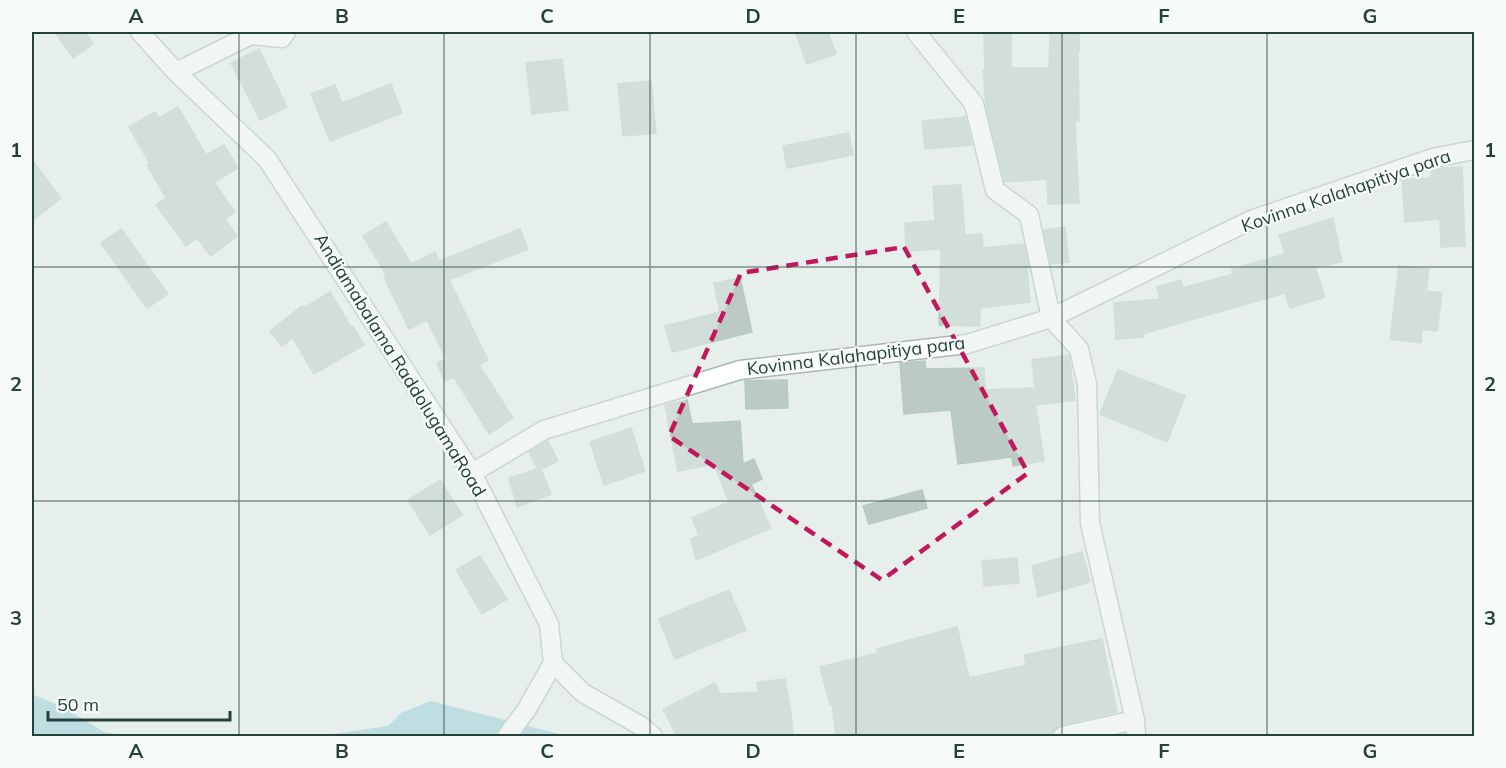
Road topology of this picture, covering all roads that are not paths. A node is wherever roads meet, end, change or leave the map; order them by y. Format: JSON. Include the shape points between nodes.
{"nodes":[{"id":1,"x":140,"y":32,"type":"edge"},
{"id":2,"x":286,"y":32,"type":"edge"},
{"id":3,"x":916,"y":32,"type":"edge"},
{"id":4,"x":176,"y":72,"type":"junction"},
{"id":5,"x":1474,"y":150,"type":"edge"},
{"id":6,"x":1051,"y":318,"type":"junction"},
{"id":7,"x":472,"y":473,"type":"junction"},
{"id":8,"x":553,"y":663,"type":"junction"},
{"id":9,"x":1136,"y":728,"type":"edge"},
{"id":10,"x":507,"y":736,"type":"edge"},
{"id":11,"x":653,"y":736,"type":"edge"},
{"id":12,"x":1064,"y":736,"type":"edge"}],
"edges":[{"from":1,"to":4,"type":"street","name":"Andiamabalama RaddolugamaRoad"},
{"from":2,"to":4,"type":"street","via":[[282,39],[251,35]]},
{"from":3,"to":6,"type":"street","via":[[974,104],[995,190],[1029,215]]},
{"from":4,"to":7,"type":"street","name":"Andiamabalama RaddolugamaRoad","via":[[267,159]]},
{"from":5,"to":6,"type":"street","name":"Kovinna Kalahapitiya para","via":[[1433,158],[1251,220]]},
{"from":6,"to":7,"type":"street","name":"Kovinna Kalahapitiya para","via":[[967,344],[740,370],[544,430]]},
{"from":6,"to":9,"type":"street","via":[[1079,349],[1087,384],[1090,523]]},
{"from":7,"to":8,"type":"street","name":"Andiamabalama RaddolugamaRoad","via":[[549,624]]},
{"from":8,"to":10,"type":"street"},
{"from":8,"to":11,"type":"street","via":[[583,693]]},
{"from":9,"to":12,"type":"street"}]}
